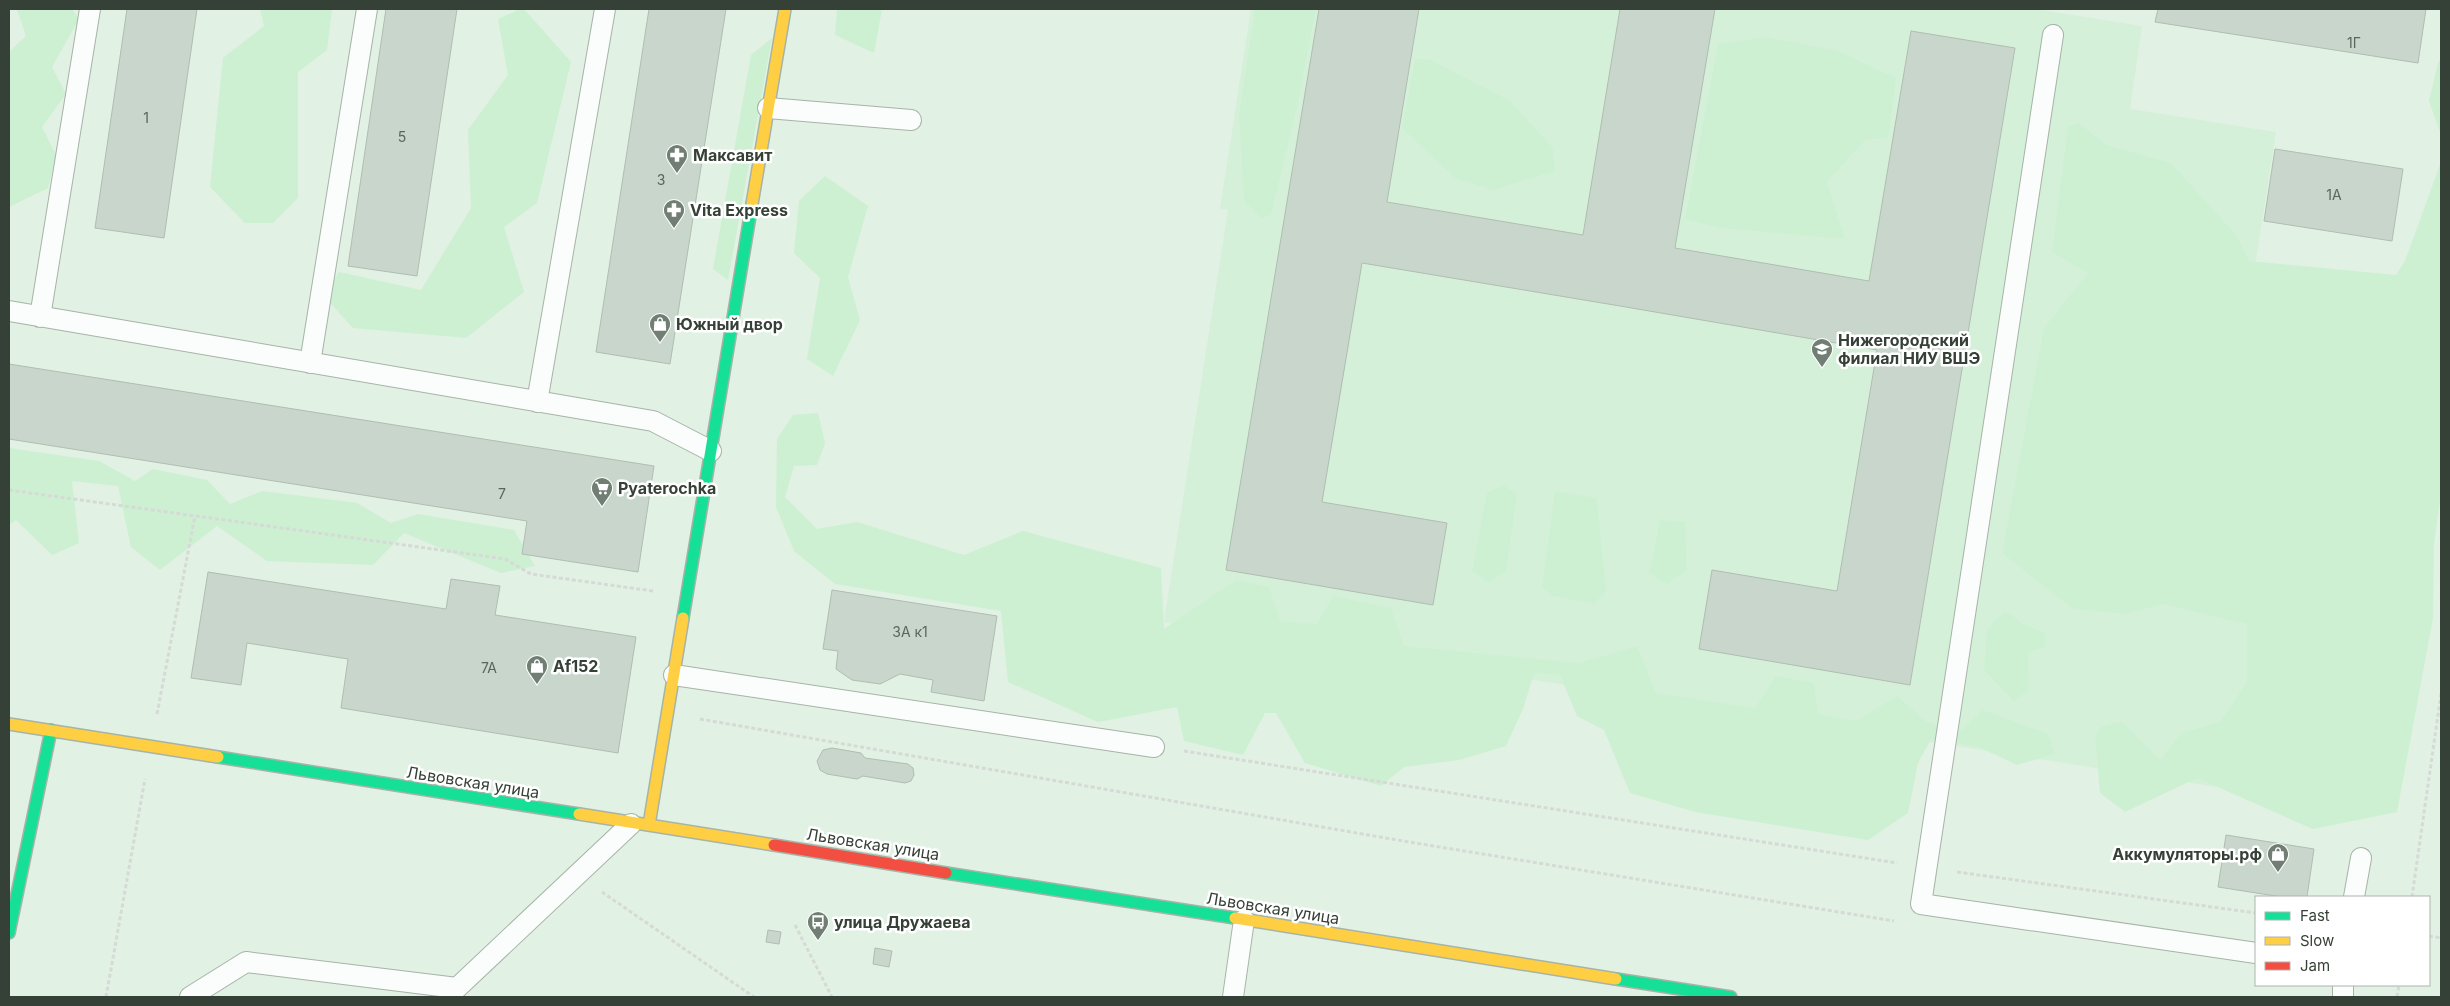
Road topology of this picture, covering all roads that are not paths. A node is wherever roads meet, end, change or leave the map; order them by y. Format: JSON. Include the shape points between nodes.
{"nodes":[{"id":1,"x":90,"y":9,"type":"edge"},
{"id":2,"x":367,"y":9,"type":"edge"},
{"id":3,"x":605,"y":9,"type":"edge"},
{"id":4,"x":785,"y":9,"type":"edge"},
{"id":5,"x":2053,"y":35,"type":"dead end"},
{"id":6,"x":768,"y":108,"type":"junction"},
{"id":7,"x":911,"y":120,"type":"dead end"},
{"id":8,"x":9,"y":312,"type":"edge"},
{"id":9,"x":40,"y":317,"type":"junction"},
{"id":10,"x":310,"y":363,"type":"junction"},
{"id":11,"x":536,"y":402,"type":"junction"},
{"id":12,"x":711,"y":451,"type":"junction"},
{"id":13,"x":674,"y":675,"type":"junction"},
{"id":14,"x":9,"y":724,"type":"edge"},
{"id":15,"x":51,"y":730,"type":"junction"},
{"id":16,"x":1154,"y":746,"type":"road end"},
{"id":17,"x":640,"y":824,"type":"junction"},
{"id":18,"x":2361,"y":858,"type":"dead end"},
{"id":19,"x":2354,"y":896,"type":"edge"},
{"id":20,"x":1244,"y":920,"type":"junction"},
{"id":21,"x":9,"y":933,"type":"edge"},
{"id":22,"x":2255,"y":953,"type":"edge"},
{"id":23,"x":190,"y":997,"type":"edge"},
{"id":24,"x":1233,"y":997,"type":"edge"},
{"id":25,"x":1731,"y":997,"type":"edge"}],
"edges":[{"from":1,"to":9,"type":"lane"},
{"from":2,"to":10,"type":"lane"},
{"from":3,"to":11,"type":"lane"},
{"from":4,"to":6,"type":"main road"},
{"from":5,"to":22,"type":"lane","via":[[1921,904]]},
{"from":6,"to":7,"type":"lane"},
{"from":6,"to":12,"type":"main road"},
{"from":8,"to":9,"type":"lane"},
{"from":9,"to":10,"type":"lane"},
{"from":10,"to":11,"type":"lane"},
{"from":11,"to":12,"type":"lane","via":[[653,421]]},
{"from":12,"to":13,"type":"main road"},
{"from":13,"to":16,"type":"lane"},
{"from":13,"to":17,"type":"main road","via":[[668,713]]},
{"from":14,"to":15,"type":"main road","name":"Львовская улица"},
{"from":15,"to":17,"type":"main road","name":"Львовская улица"},
{"from":15,"to":21,"type":"main road"},
{"from":17,"to":20,"type":"main road","name":"Львовская улица"},
{"from":17,"to":23,"type":"lane","via":[[577,874],[457,988],[246,962]]},
{"from":18,"to":19,"type":"lane"},
{"from":20,"to":24,"type":"lane"},
{"from":20,"to":25,"type":"main road","name":"Львовская улица"}]}
